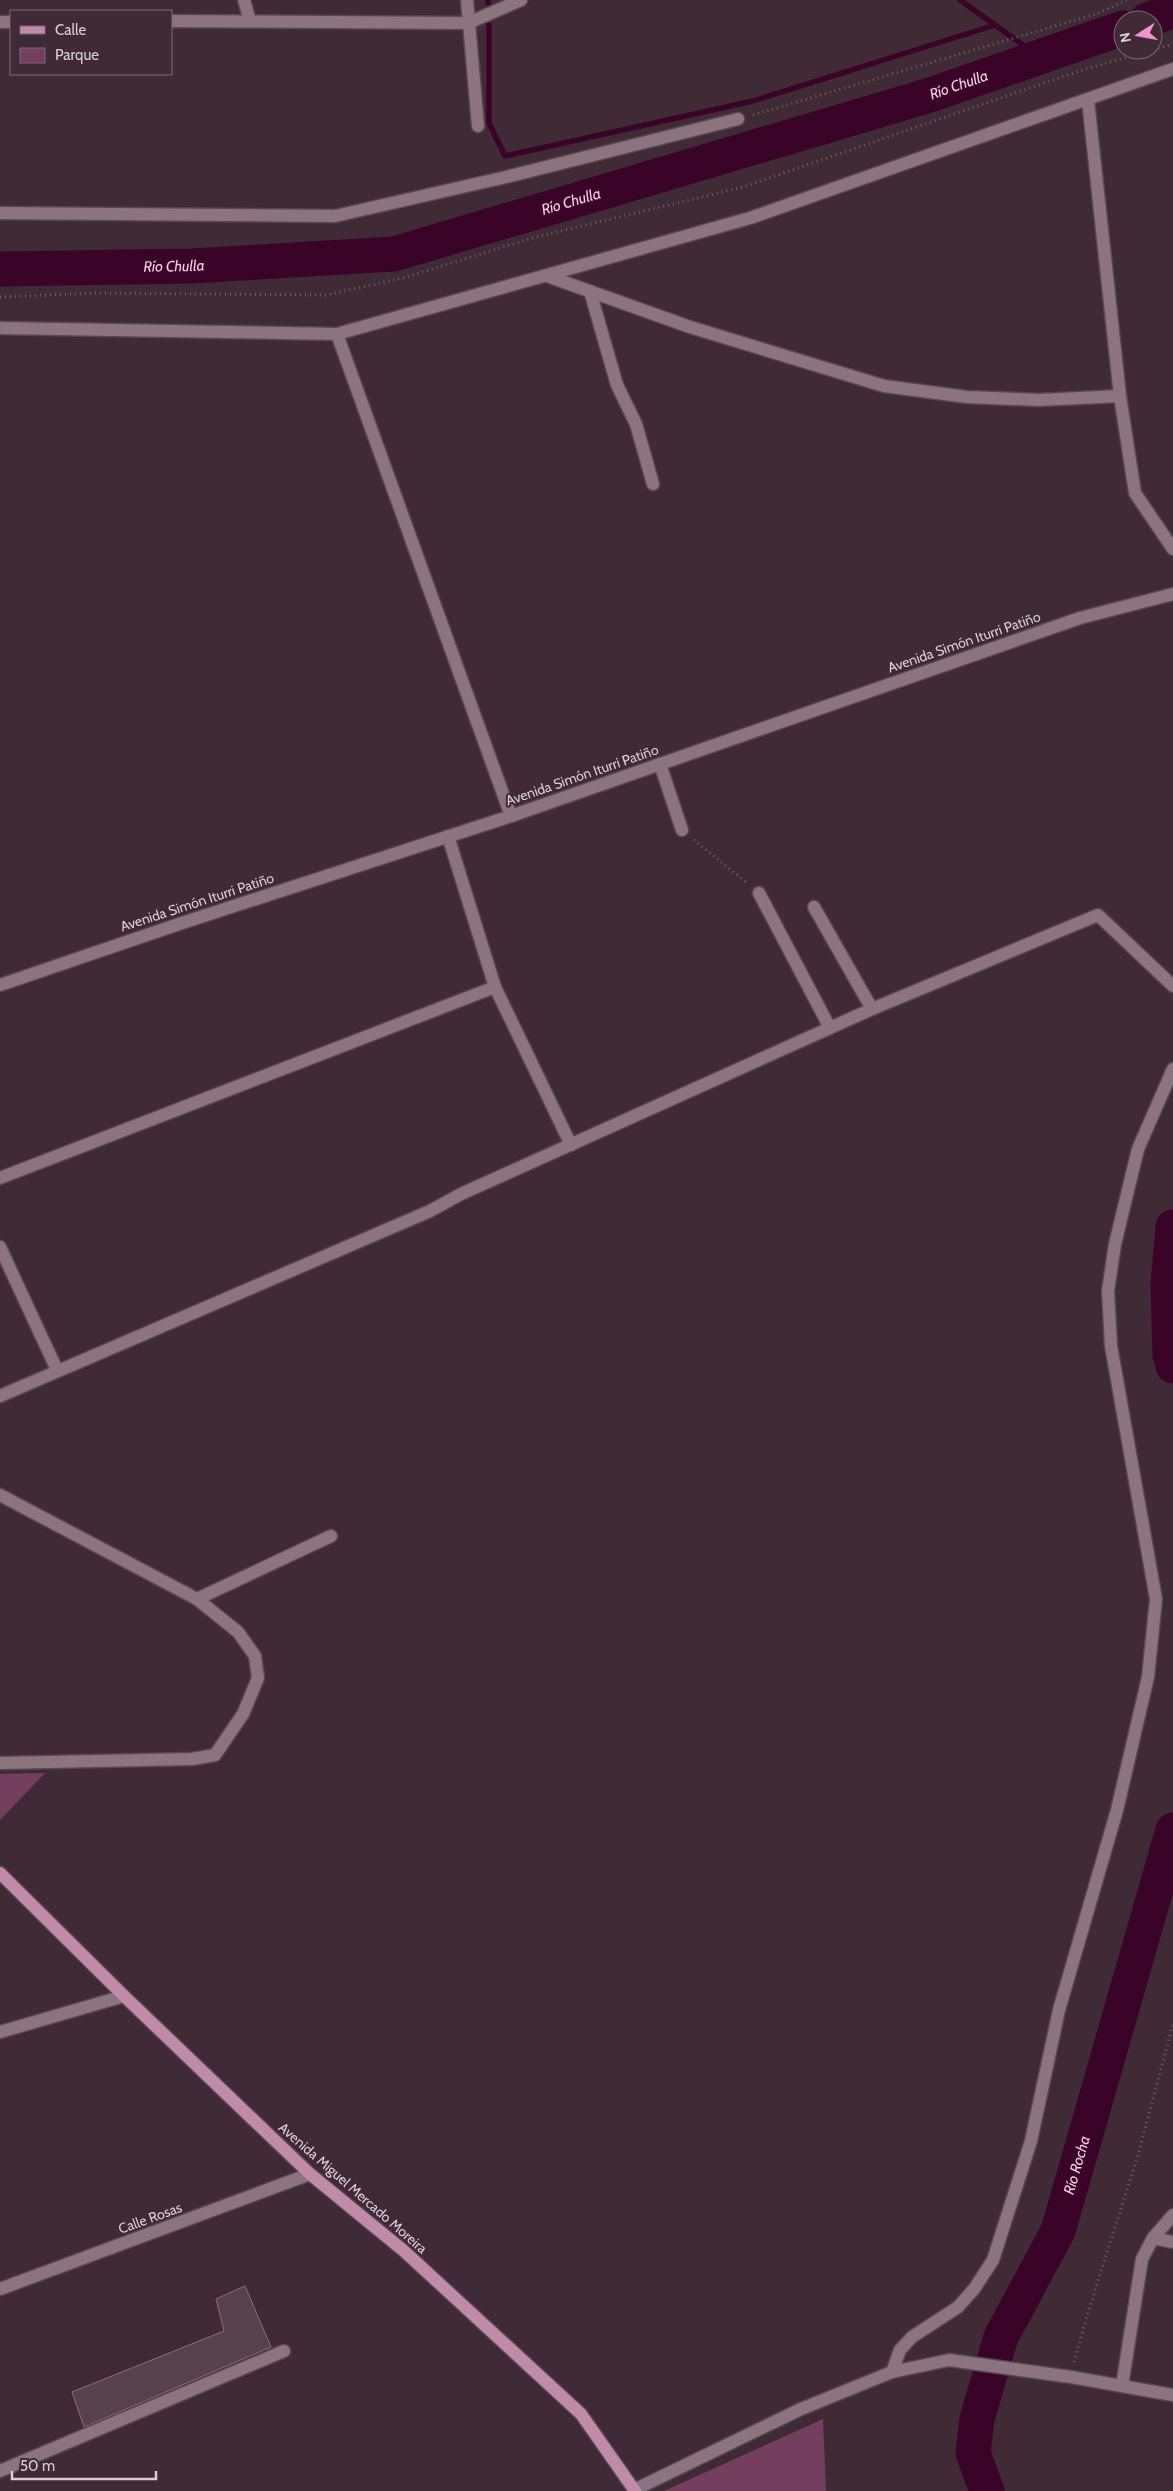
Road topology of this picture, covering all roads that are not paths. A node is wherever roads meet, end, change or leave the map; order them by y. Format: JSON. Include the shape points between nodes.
{"nodes":[{"id":1,"x":244,"y":0,"type":"edge"},
{"id":2,"x":467,"y":0,"type":"edge"},
{"id":3,"x":521,"y":0,"type":"edge"},
{"id":4,"x":172,"y":21,"type":"edge"},
{"id":5,"x":250,"y":21,"type":"junction"},
{"id":6,"x":468,"y":23,"type":"junction"},
{"id":7,"x":1173,"y":68,"type":"edge"},
{"id":8,"x":1088,"y":100,"type":"junction"},
{"id":9,"x":738,"y":119,"type":"road end"},
{"id":10,"x":478,"y":126,"type":"dead end"},
{"id":11,"x":0,"y":213,"type":"edge"},
{"id":12,"x":547,"y":276,"type":"junction"},
{"id":13,"x":590,"y":291,"type":"junction"},
{"id":14,"x":0,"y":328,"type":"edge"},
{"id":15,"x":337,"y":334,"type":"junction"},
{"id":16,"x":1120,"y":396,"type":"junction"},
{"id":17,"x":653,"y":484,"type":"dead end"},
{"id":18,"x":1173,"y":549,"type":"edge"},
{"id":19,"x":1173,"y":594,"type":"edge"},
{"id":20,"x":660,"y":764,"type":"junction"},
{"id":21,"x":511,"y":816,"type":"junction"},
{"id":22,"x":682,"y":830,"type":"road end"},
{"id":23,"x":448,"y":836,"type":"junction"},
{"id":24,"x":759,"y":893,"type":"road end"},
{"id":25,"x":814,"y":907,"type":"dead end"},
{"id":26,"x":0,"y":985,"type":"edge"},
{"id":27,"x":1173,"y":986,"type":"edge"},
{"id":28,"x":495,"y":988,"type":"junction"},
{"id":29,"x":872,"y":1010,"type":"junction"},
{"id":30,"x":830,"y":1028,"type":"junction"},
{"id":31,"x":1173,"y":1069,"type":"edge"},
{"id":32,"x":571,"y":1145,"type":"junction"},
{"id":33,"x":0,"y":1178,"type":"edge"},
{"id":34,"x":0,"y":1247,"type":"edge"},
{"id":35,"x":57,"y":1370,"type":"junction"},
{"id":36,"x":0,"y":1396,"type":"edge"},
{"id":37,"x":0,"y":1495,"type":"edge"},
{"id":38,"x":331,"y":1536,"type":"dead end"},
{"id":39,"x":197,"y":1599,"type":"junction"},
{"id":40,"x":0,"y":1763,"type":"edge"},
{"id":41,"x":0,"y":1873,"type":"edge"},
{"id":42,"x":124,"y":1996,"type":"junction"},
{"id":43,"x":0,"y":2032,"type":"edge"},
{"id":44,"x":310,"y":2174,"type":"junction"},
{"id":45,"x":1173,"y":2215,"type":"edge"},
{"id":46,"x":1153,"y":2238,"type":"junction"},
{"id":47,"x":1173,"y":2242,"type":"edge"},
{"id":48,"x":0,"y":2289,"type":"edge"},
{"id":49,"x":284,"y":2351,"type":"dead end"},
{"id":50,"x":892,"y":2372,"type":"junction"},
{"id":51,"x":1122,"y":2386,"type":"junction"},
{"id":52,"x":1173,"y":2395,"type":"edge"},
{"id":53,"x":0,"y":2471,"type":"edge"},
{"id":54,"x":634,"y":2490,"type":"edge"}],
"edges":[{"from":1,"to":5,"type":"street"},
{"from":2,"to":6,"type":"street"},
{"from":3,"to":6,"type":"street"},
{"from":4,"to":5,"type":"street"},
{"from":5,"to":6,"type":"street"},
{"from":6,"to":10,"type":"street"},
{"from":7,"to":8,"type":"street"},
{"from":8,"to":12,"type":"street","via":[[750,218]]},
{"from":8,"to":16,"type":"street"},
{"from":9,"to":11,"type":"street","via":[[335,216]]},
{"from":12,"to":13,"type":"street"},
{"from":12,"to":15,"type":"street"},
{"from":13,"to":16,"type":"street","via":[[690,327],[884,386],[967,397],[1040,400]]},
{"from":13,"to":17,"type":"street","via":[[617,385],[636,424]]},
{"from":14,"to":15,"type":"street"},
{"from":15,"to":21,"type":"street"},
{"from":16,"to":18,"type":"street","via":[[1135,493]]},
{"from":19,"to":20,"type":"street","name":"Avenida Simón Iturri Patiño","via":[[1080,618]]},
{"from":20,"to":21,"type":"street","name":"Avenida Simón Iturri Patiño"},
{"from":20,"to":22,"type":"street"},
{"from":21,"to":23,"type":"street","name":"Avenida Simón Iturri Patiño"},
{"from":23,"to":26,"type":"street","name":"Avenida Simón Iturri Patiño"},
{"from":23,"to":28,"type":"street"},
{"from":24,"to":30,"type":"street"},
{"from":25,"to":29,"type":"street"},
{"from":27,"to":29,"type":"street","via":[[1098,915]]},
{"from":28,"to":32,"type":"street"},
{"from":28,"to":33,"type":"street"},
{"from":29,"to":30,"type":"street"},
{"from":30,"to":32,"type":"street"},
{"from":31,"to":50,"type":"street","via":[[1138,1149],[1115,1244],[1108,1291],[1111,1346],[1156,1599],[1148,1678],[1117,1810],[1059,2010],[1031,2141],[993,2260],[958,2307],[912,2337],[900,2350]]},
{"from":32,"to":35,"type":"street","via":[[430,1211]]},
{"from":34,"to":35,"type":"street"},
{"from":35,"to":36,"type":"street"},
{"from":37,"to":39,"type":"street"},
{"from":38,"to":39,"type":"street"},
{"from":39,"to":40,"type":"street","via":[[238,1632],[255,1656],[258,1678],[243,1714],[215,1754],[192,1759]]},
{"from":41,"to":42,"type":"main road","name":"Avenida Miguel Mercado Moreira"},
{"from":42,"to":43,"type":"street"},
{"from":42,"to":44,"type":"main road","name":"Avenida Miguel Mercado Moreira"},
{"from":44,"to":48,"type":"street","name":"Calle Rosas"},
{"from":44,"to":54,"type":"main road","name":"Avenida Miguel Mercado Moreira","via":[[404,2251],[581,2414]]},
{"from":45,"to":46,"type":"street"},
{"from":46,"to":47,"type":"street"},
{"from":46,"to":51,"type":"street","via":[[1142,2259]]},
{"from":49,"to":53,"type":"street"},
{"from":50,"to":51,"type":"street","via":[[949,2360]]},
{"from":50,"to":54,"type":"street","via":[[801,2409]]},
{"from":51,"to":52,"type":"street"}]}
